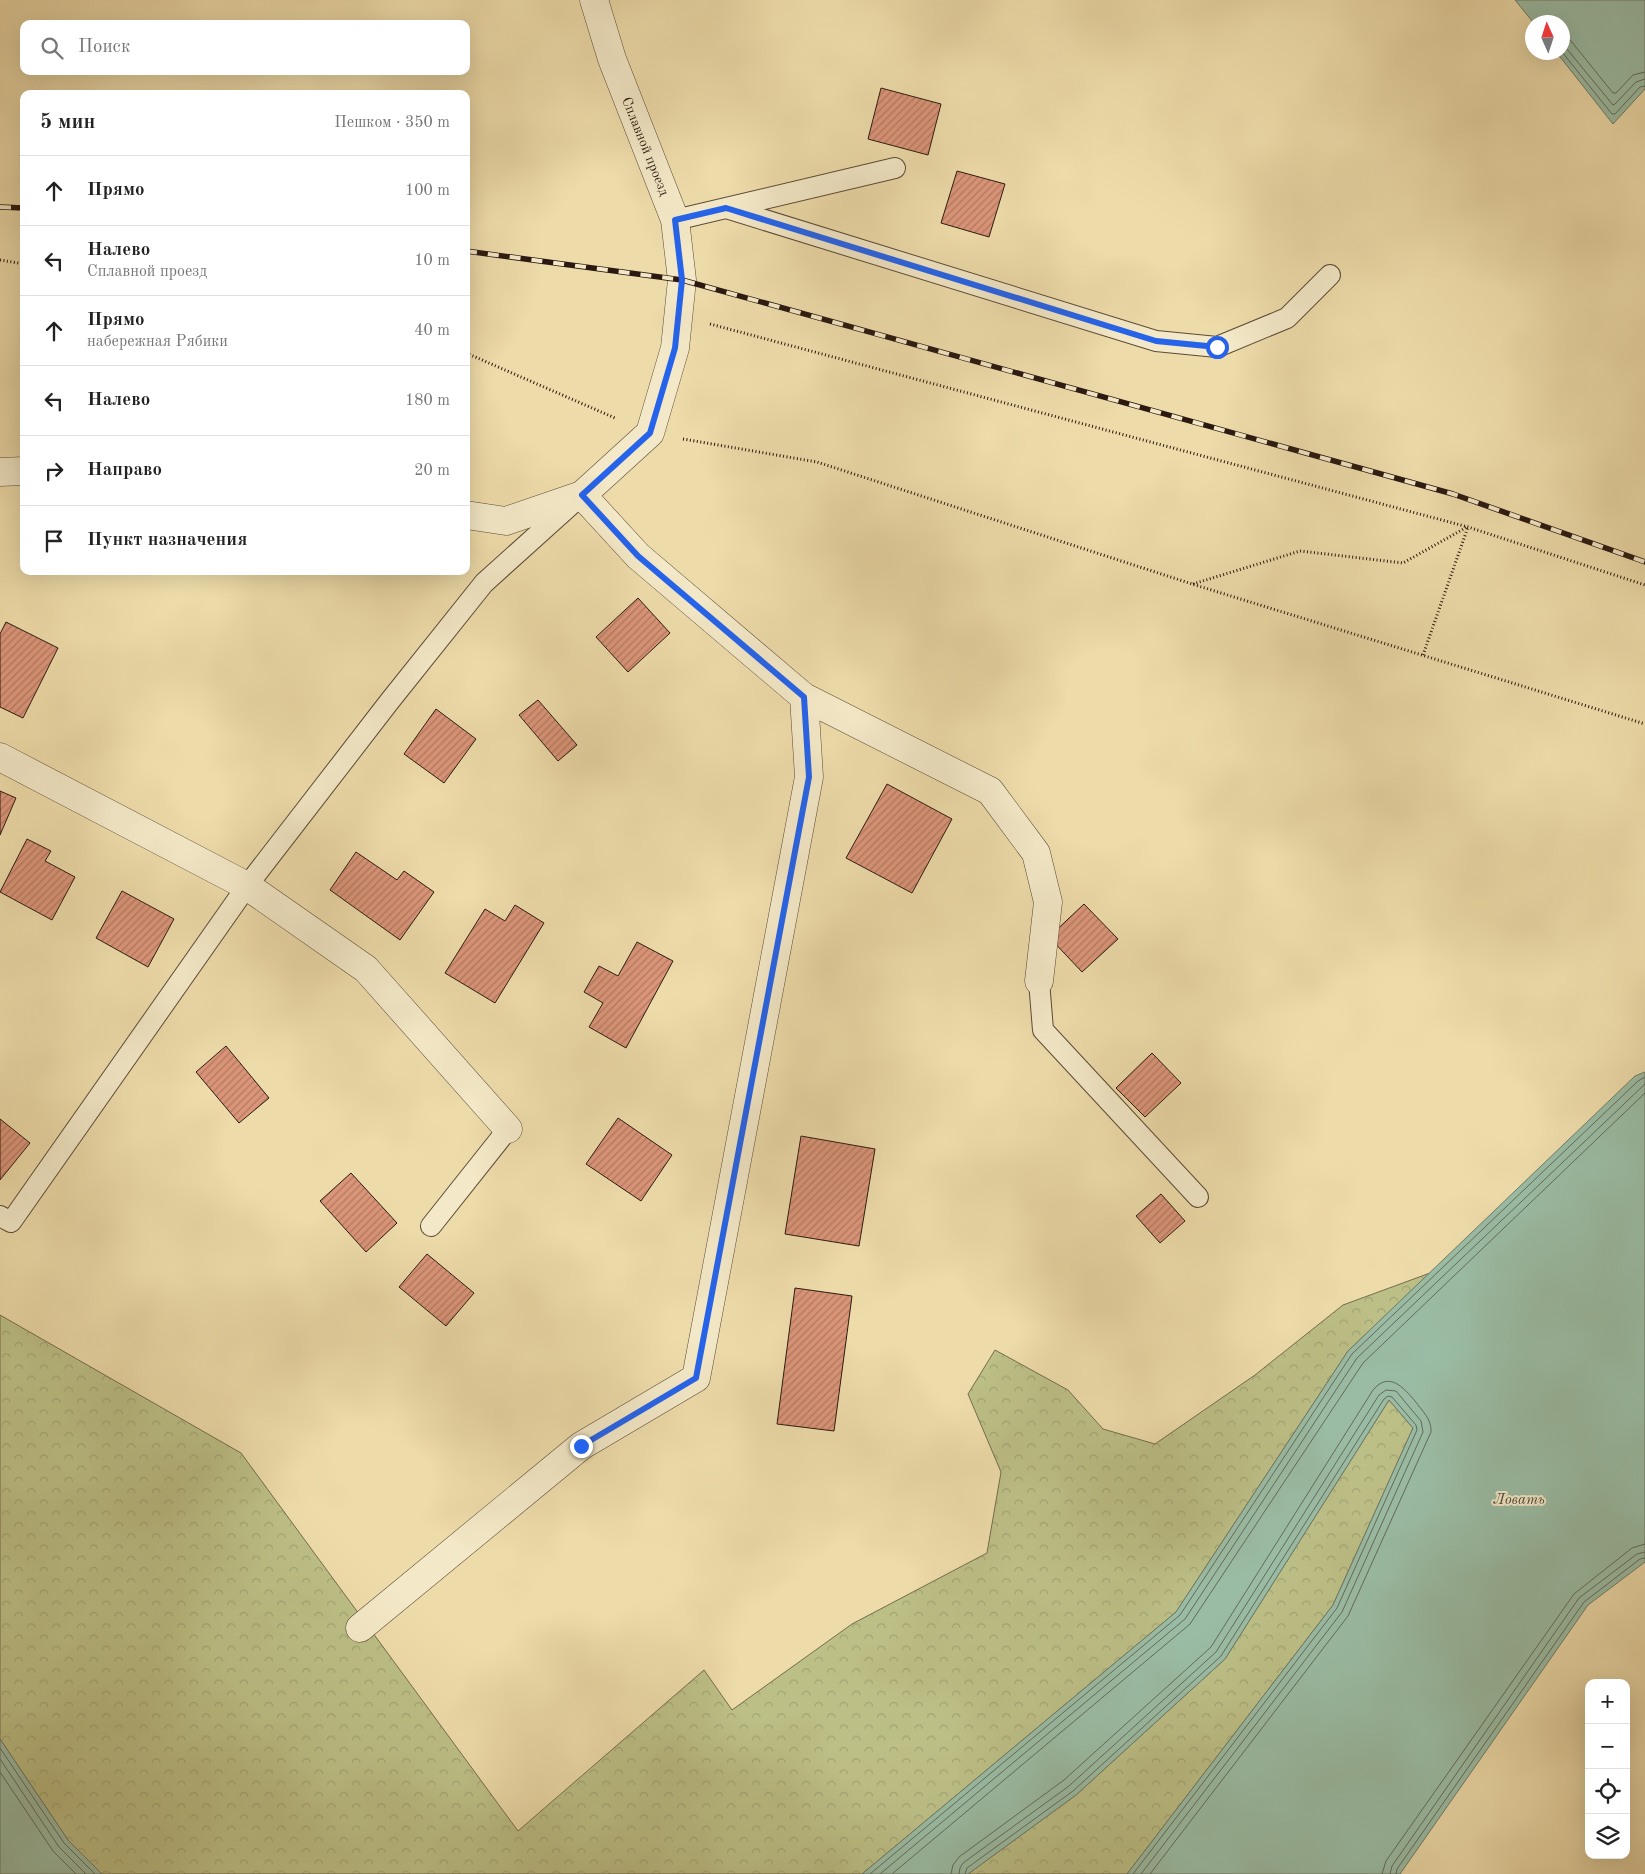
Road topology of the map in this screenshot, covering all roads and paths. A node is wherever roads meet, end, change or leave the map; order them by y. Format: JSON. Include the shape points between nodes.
{"nodes":[{"id":1,"x":594,"y":0,"type":"edge"},
{"id":2,"x":895,"y":168,"type":"dead end"},
{"id":3,"x":726,"y":208,"type":"junction"},
{"id":4,"x":675,"y":220,"type":"junction"},
{"id":5,"x":0,"y":260,"type":"edge"},
{"id":6,"x":20,"y":263,"type":"edge"},
{"id":7,"x":1330,"y":275,"type":"dead end"},
{"id":8,"x":679,"y":305,"type":"junction"},
{"id":9,"x":470,"y":355,"type":"edge"},
{"id":10,"x":650,"y":433,"type":"junction"},
{"id":11,"x":20,"y":471,"type":"edge"},
{"id":12,"x":0,"y":472,"type":"edge"},
{"id":13,"x":582,"y":495,"type":"junction"},
{"id":14,"x":470,"y":516,"type":"edge"},
{"id":15,"x":1468,"y":527,"type":"junction"},
{"id":16,"x":1192,"y":584,"type":"junction"},
{"id":17,"x":1645,"y":585,"type":"edge"},
{"id":18,"x":1423,"y":655,"type":"junction"},
{"id":19,"x":804,"y":697,"type":"junction"},
{"id":20,"x":1645,"y":724,"type":"edge"},
{"id":21,"x":0,"y":757,"type":"edge"},
{"id":22,"x":248,"y":886,"type":"junction"},
{"id":23,"x":1039,"y":980,"type":"joint"},
{"id":24,"x":508,"y":1129,"type":"joint"},
{"id":25,"x":1198,"y":1197,"type":"dead end"},
{"id":26,"x":0,"y":1216,"type":"edge"},
{"id":27,"x":431,"y":1226,"type":"dead end"},
{"id":28,"x":360,"y":1628,"type":"dead end"}],
"edges":[{"from":1,"to":4,"type":"street","name":"Сплавной проезд","via":[[612,60]]},
{"from":2,"to":3,"type":"lane"},
{"from":3,"to":4,"type":"lane"},
{"from":3,"to":7,"type":"lane","via":[[1156,341],[1217,347],[1287,318]]},
{"from":4,"to":8,"type":"street","name":"Сплавной проезд","via":[[682,280]]},
{"from":5,"to":6,"type":"path"},
{"from":8,"to":10,"type":"street","name":"Сплавной проезд","via":[[675,348]]},
{"from":8,"to":15,"type":"path"},
{"from":9,"to":10,"type":"path"},
{"from":10,"to":13,"type":"street"},
{"from":10,"to":16,"type":"path","via":[[817,462]]},
{"from":11,"to":12,"type":"street"},
{"from":13,"to":14,"type":"street","via":[[506,521]]},
{"from":13,"to":19,"type":"street","via":[[638,556]]},
{"from":13,"to":22,"type":"lane","via":[[484,583],[388,702]]},
{"from":15,"to":16,"type":"path","via":[[1403,563],[1300,551]]},
{"from":15,"to":17,"type":"path"},
{"from":15,"to":18,"type":"path"},
{"from":16,"to":18,"type":"path"},
{"from":18,"to":20,"type":"path"},
{"from":19,"to":23,"type":"street","via":[[990,791],[1036,853],[1048,902]]},
{"from":19,"to":28,"type":"street","via":[[809,777],[696,1378],[581,1446]]},
{"from":21,"to":22,"type":"street"},
{"from":22,"to":24,"type":"street","via":[[366,968]]},
{"from":22,"to":26,"type":"lane","via":[[12,1222]]},
{"from":23,"to":25,"type":"lane","via":[[1043,1030]]},
{"from":24,"to":27,"type":"lane"}]}
